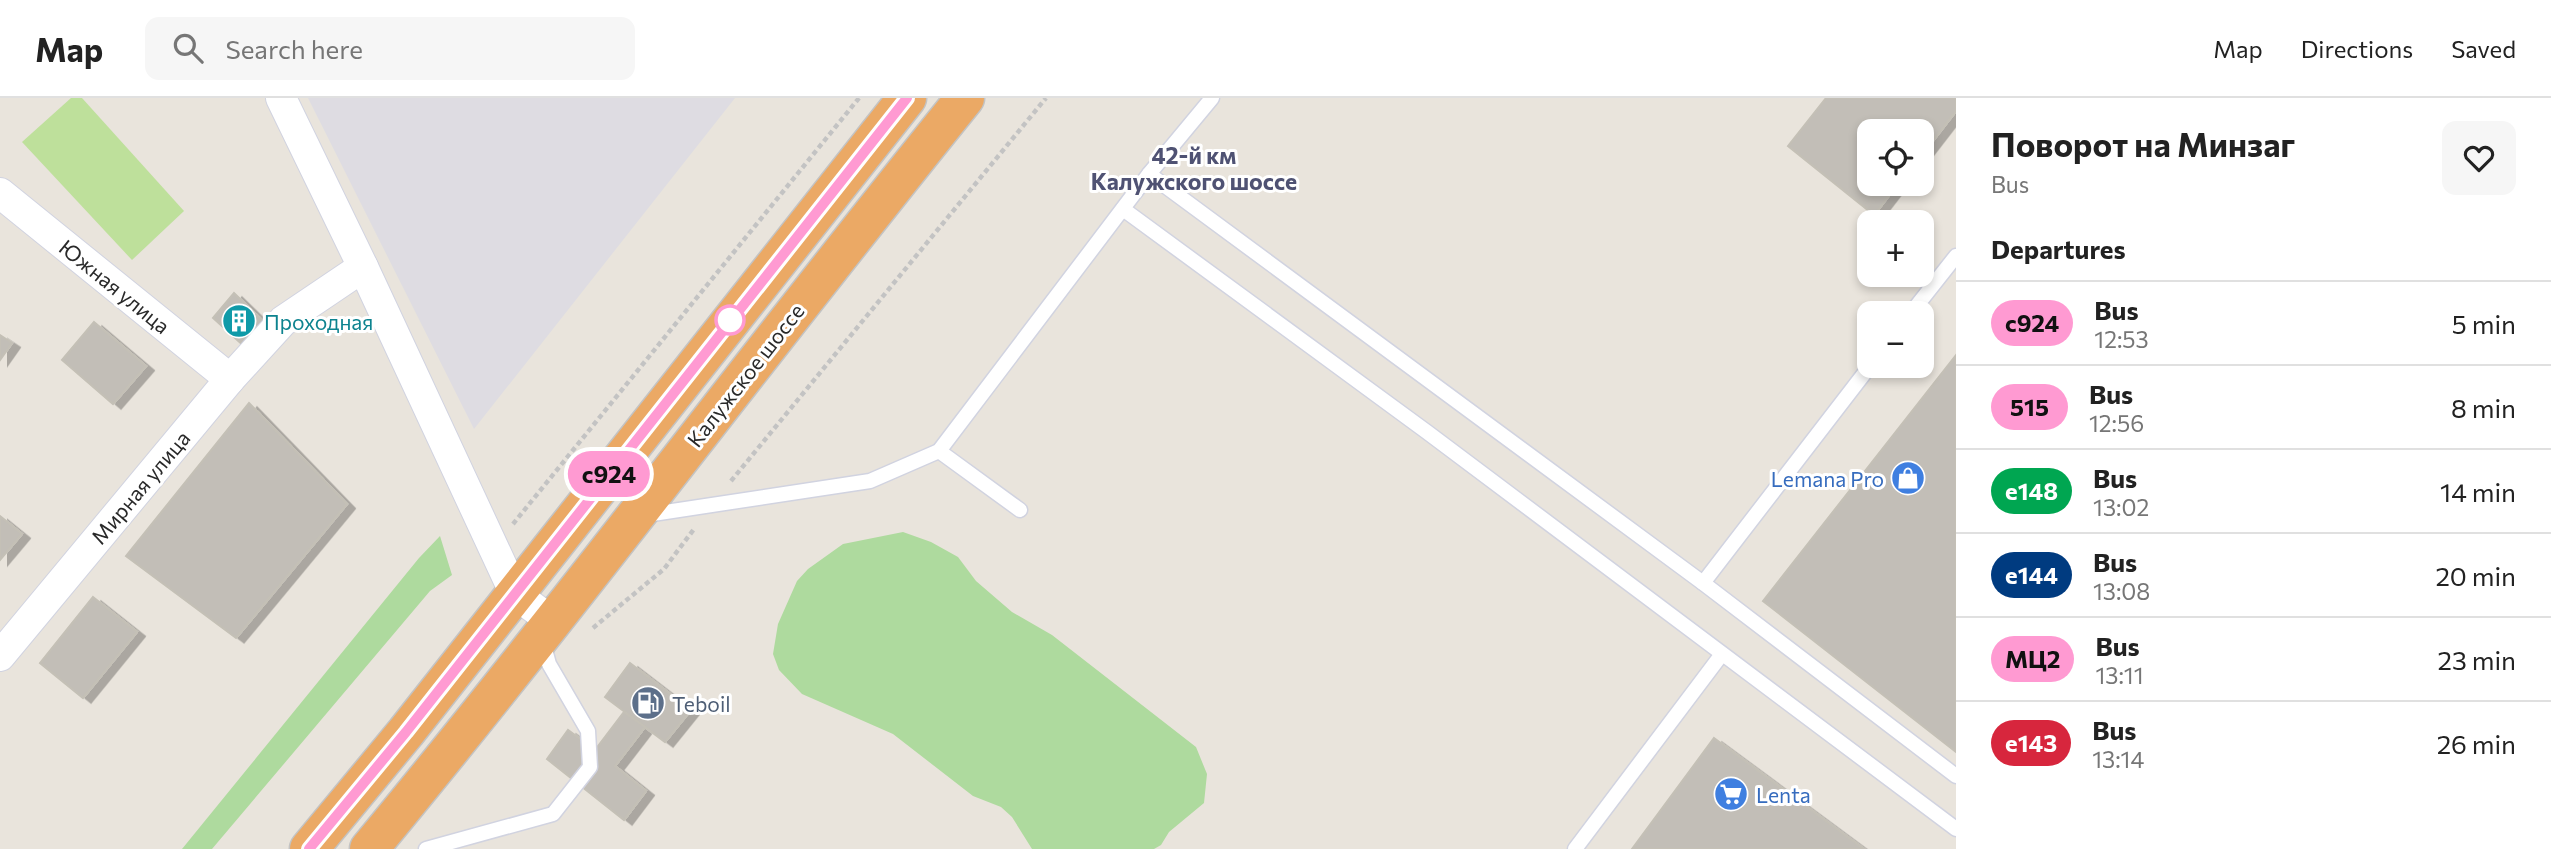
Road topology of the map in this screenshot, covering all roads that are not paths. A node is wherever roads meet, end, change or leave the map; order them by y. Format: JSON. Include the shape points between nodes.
{"nodes":[{"id":1,"x":281,"y":98,"type":"edge"},
{"id":2,"x":907,"y":98,"type":"edge"},
{"id":3,"x":965,"y":98,"type":"edge"},
{"id":4,"x":1212,"y":98,"type":"edge"},
{"id":5,"x":1149,"y":174,"type":"junction"},
{"id":6,"x":0,"y":193,"type":"edge"},
{"id":7,"x":1123,"y":209,"type":"junction"},
{"id":8,"x":1956,"y":256,"type":"edge"},
{"id":9,"x":363,"y":267,"type":"junction"},
{"id":10,"x":1920,"y":301,"type":"edge"},
{"id":11,"x":1861,"y":378,"type":"edge"},
{"id":12,"x":230,"y":379,"type":"junction"},
{"id":13,"x":939,"y":451,"type":"junction"},
{"id":14,"x":1020,"y":510,"type":"dead end"},
{"id":15,"x":634,"y":517,"type":"junction"},
{"id":16,"x":1703,"y":583,"type":"junction"},
{"id":17,"x":515,"y":594,"type":"junction"},
{"id":18,"x":547,"y":629,"type":"junction"},
{"id":19,"x":1722,"y":654,"type":"junction"},
{"id":20,"x":0,"y":656,"type":"edge"},
{"id":21,"x":1956,"y":776,"type":"edge"},
{"id":22,"x":1956,"y":829,"type":"edge"},
{"id":23,"x":309,"y":849,"type":"edge"},
{"id":24,"x":369,"y":849,"type":"edge"},
{"id":25,"x":426,"y":849,"type":"edge"},
{"id":26,"x":1575,"y":849,"type":"edge"}],
"edges":[{"from":1,"to":9,"type":"street"},
{"from":2,"to":17,"type":"highway"},
{"from":3,"to":15,"type":"highway","name":"Калужское шоссе"},
{"from":4,"to":5,"type":"lane"},
{"from":5,"to":7,"type":"lane"},
{"from":5,"to":16,"type":"lane"},
{"from":6,"to":12,"type":"street","name":"Южная улица"},
{"from":7,"to":13,"type":"lane"},
{"from":7,"to":19,"type":"lane"},
{"from":8,"to":10,"type":"lane"},
{"from":9,"to":12,"type":"street","name":"Мирная улица","via":[[283,321]]},
{"from":9,"to":17,"type":"street"},
{"from":11,"to":16,"type":"lane"},
{"from":12,"to":20,"type":"street","name":"Мирная улица"},
{"from":13,"to":14,"type":"lane"},
{"from":13,"to":15,"type":"lane","via":[[870,481]]},
{"from":15,"to":18,"type":"highway","name":"Калужское шоссе"},
{"from":16,"to":21,"type":"lane"},
{"from":17,"to":18,"type":"street"},
{"from":17,"to":23,"type":"highway"},
{"from":18,"to":24,"type":"highway","name":"Калужское шоссе"},
{"from":18,"to":25,"type":"lane","via":[[550,664],[588,731],[590,766],[553,814]]},
{"from":19,"to":22,"type":"lane"},
{"from":19,"to":26,"type":"lane"}]}
